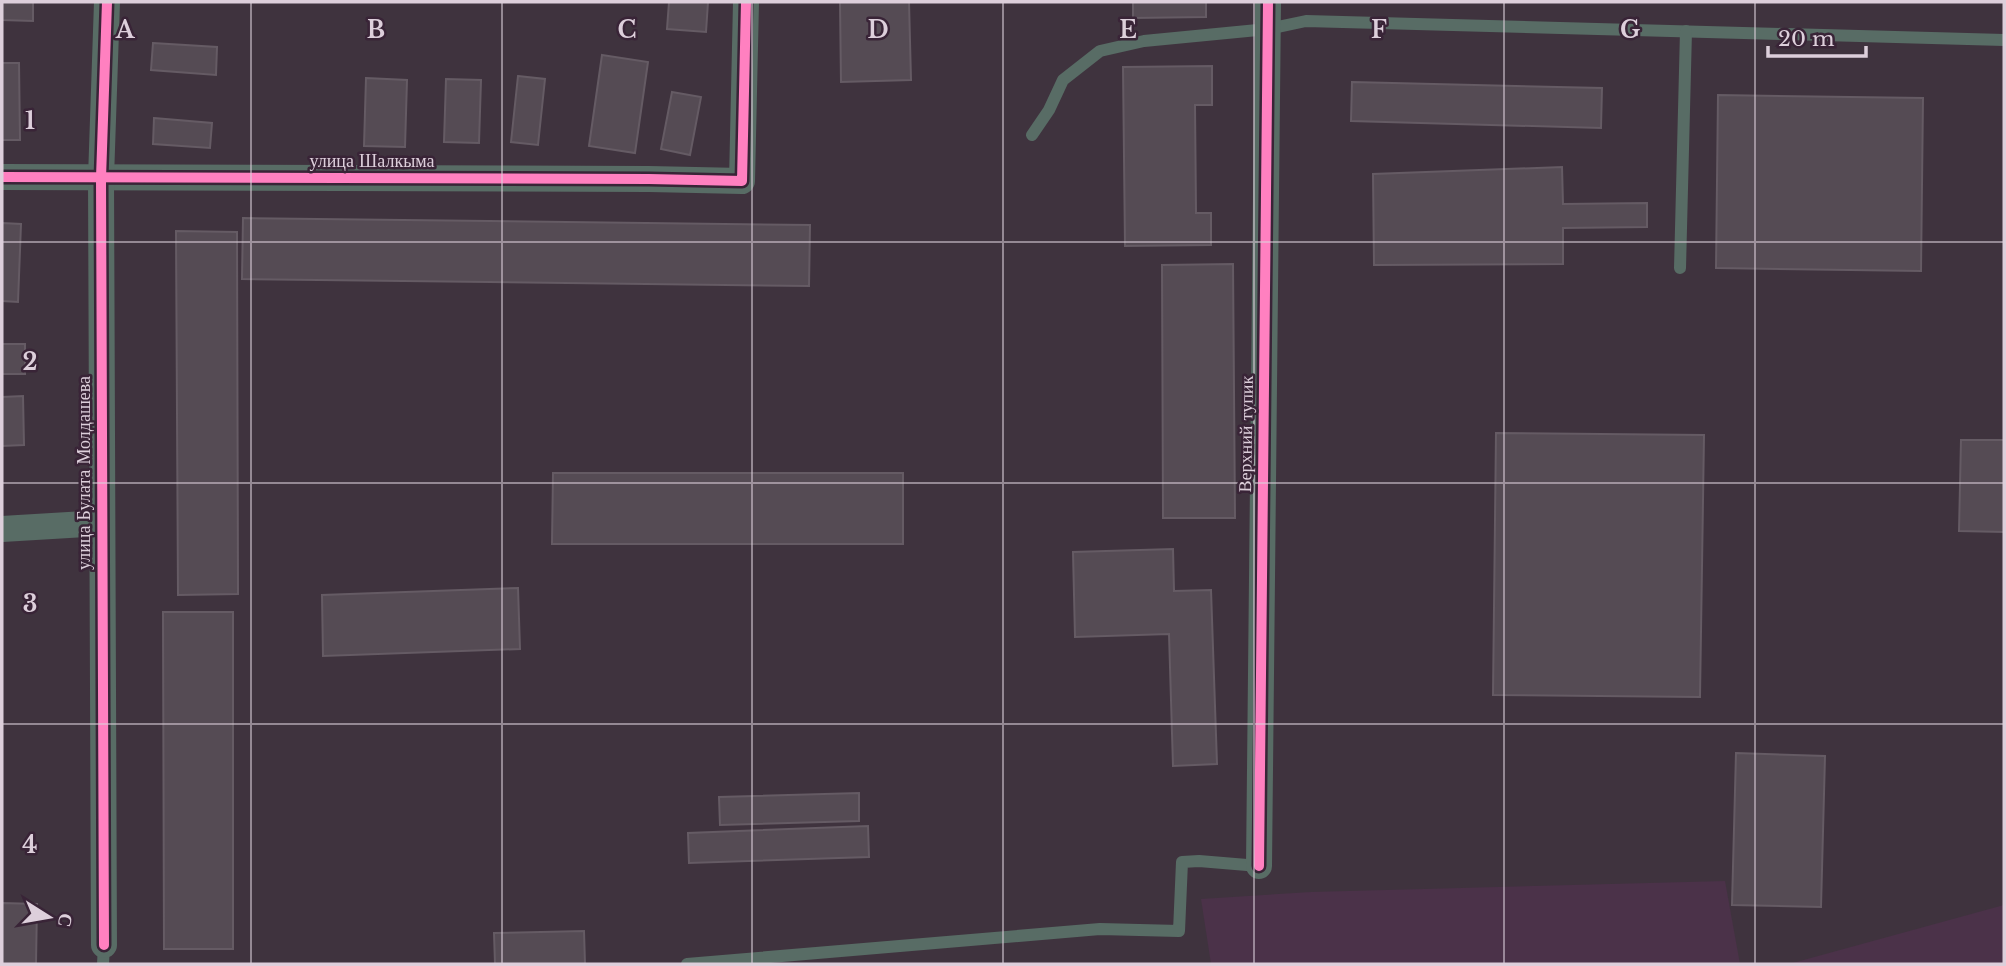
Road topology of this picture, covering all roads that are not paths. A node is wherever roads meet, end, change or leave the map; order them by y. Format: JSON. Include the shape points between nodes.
{"nodes":[{"id":1,"x":107,"y":2,"type":"edge"},
{"id":2,"x":746,"y":2,"type":"edge"},
{"id":3,"x":1268,"y":2,"type":"edge"},
{"id":4,"x":1268,"y":29,"type":"junction"},
{"id":5,"x":1686,"y":32,"type":"junction"},
{"id":6,"x":2004,"y":40,"type":"edge"},
{"id":7,"x":1032,"y":135,"type":"dead end"},
{"id":8,"x":2,"y":177,"type":"edge"},
{"id":9,"x":101,"y":178,"type":"junction"},
{"id":10,"x":1680,"y":268,"type":"dead end"},
{"id":11,"x":102,"y":523,"type":"junction"},
{"id":12,"x":2,"y":529,"type":"edge"},
{"id":13,"x":1259,"y":866,"type":"joint"},
{"id":14,"x":104,"y":955,"type":"edge"},
{"id":15,"x":687,"y":964,"type":"edge"}],
"edges":[{"from":1,"to":9,"type":"street","name":"улица Булата Молдашева"},
{"from":2,"to":9,"type":"street","name":"улица Шалкыма","via":[[742,181]]},
{"from":3,"to":4,"type":"street","name":"Верхний тупик"},
{"from":4,"to":5,"type":"lane","via":[[1306,21]]},
{"from":4,"to":7,"type":"lane","via":[[1144,41],[1100,51],[1063,80]]},
{"from":4,"to":13,"type":"street","name":"Верхний тупик"},
{"from":5,"to":6,"type":"lane"},
{"from":5,"to":10,"type":"lane"},
{"from":8,"to":9,"type":"street","name":"улица Шалкыма"},
{"from":9,"to":11,"type":"street","name":"улица Булата Молдашева"},
{"from":11,"to":12,"type":"street"},
{"from":11,"to":14,"type":"street","name":"улица Булата Молдашева"},
{"from":13,"to":15,"type":"lane","via":[[1182,862],[1179,931],[1100,929]]}]}
